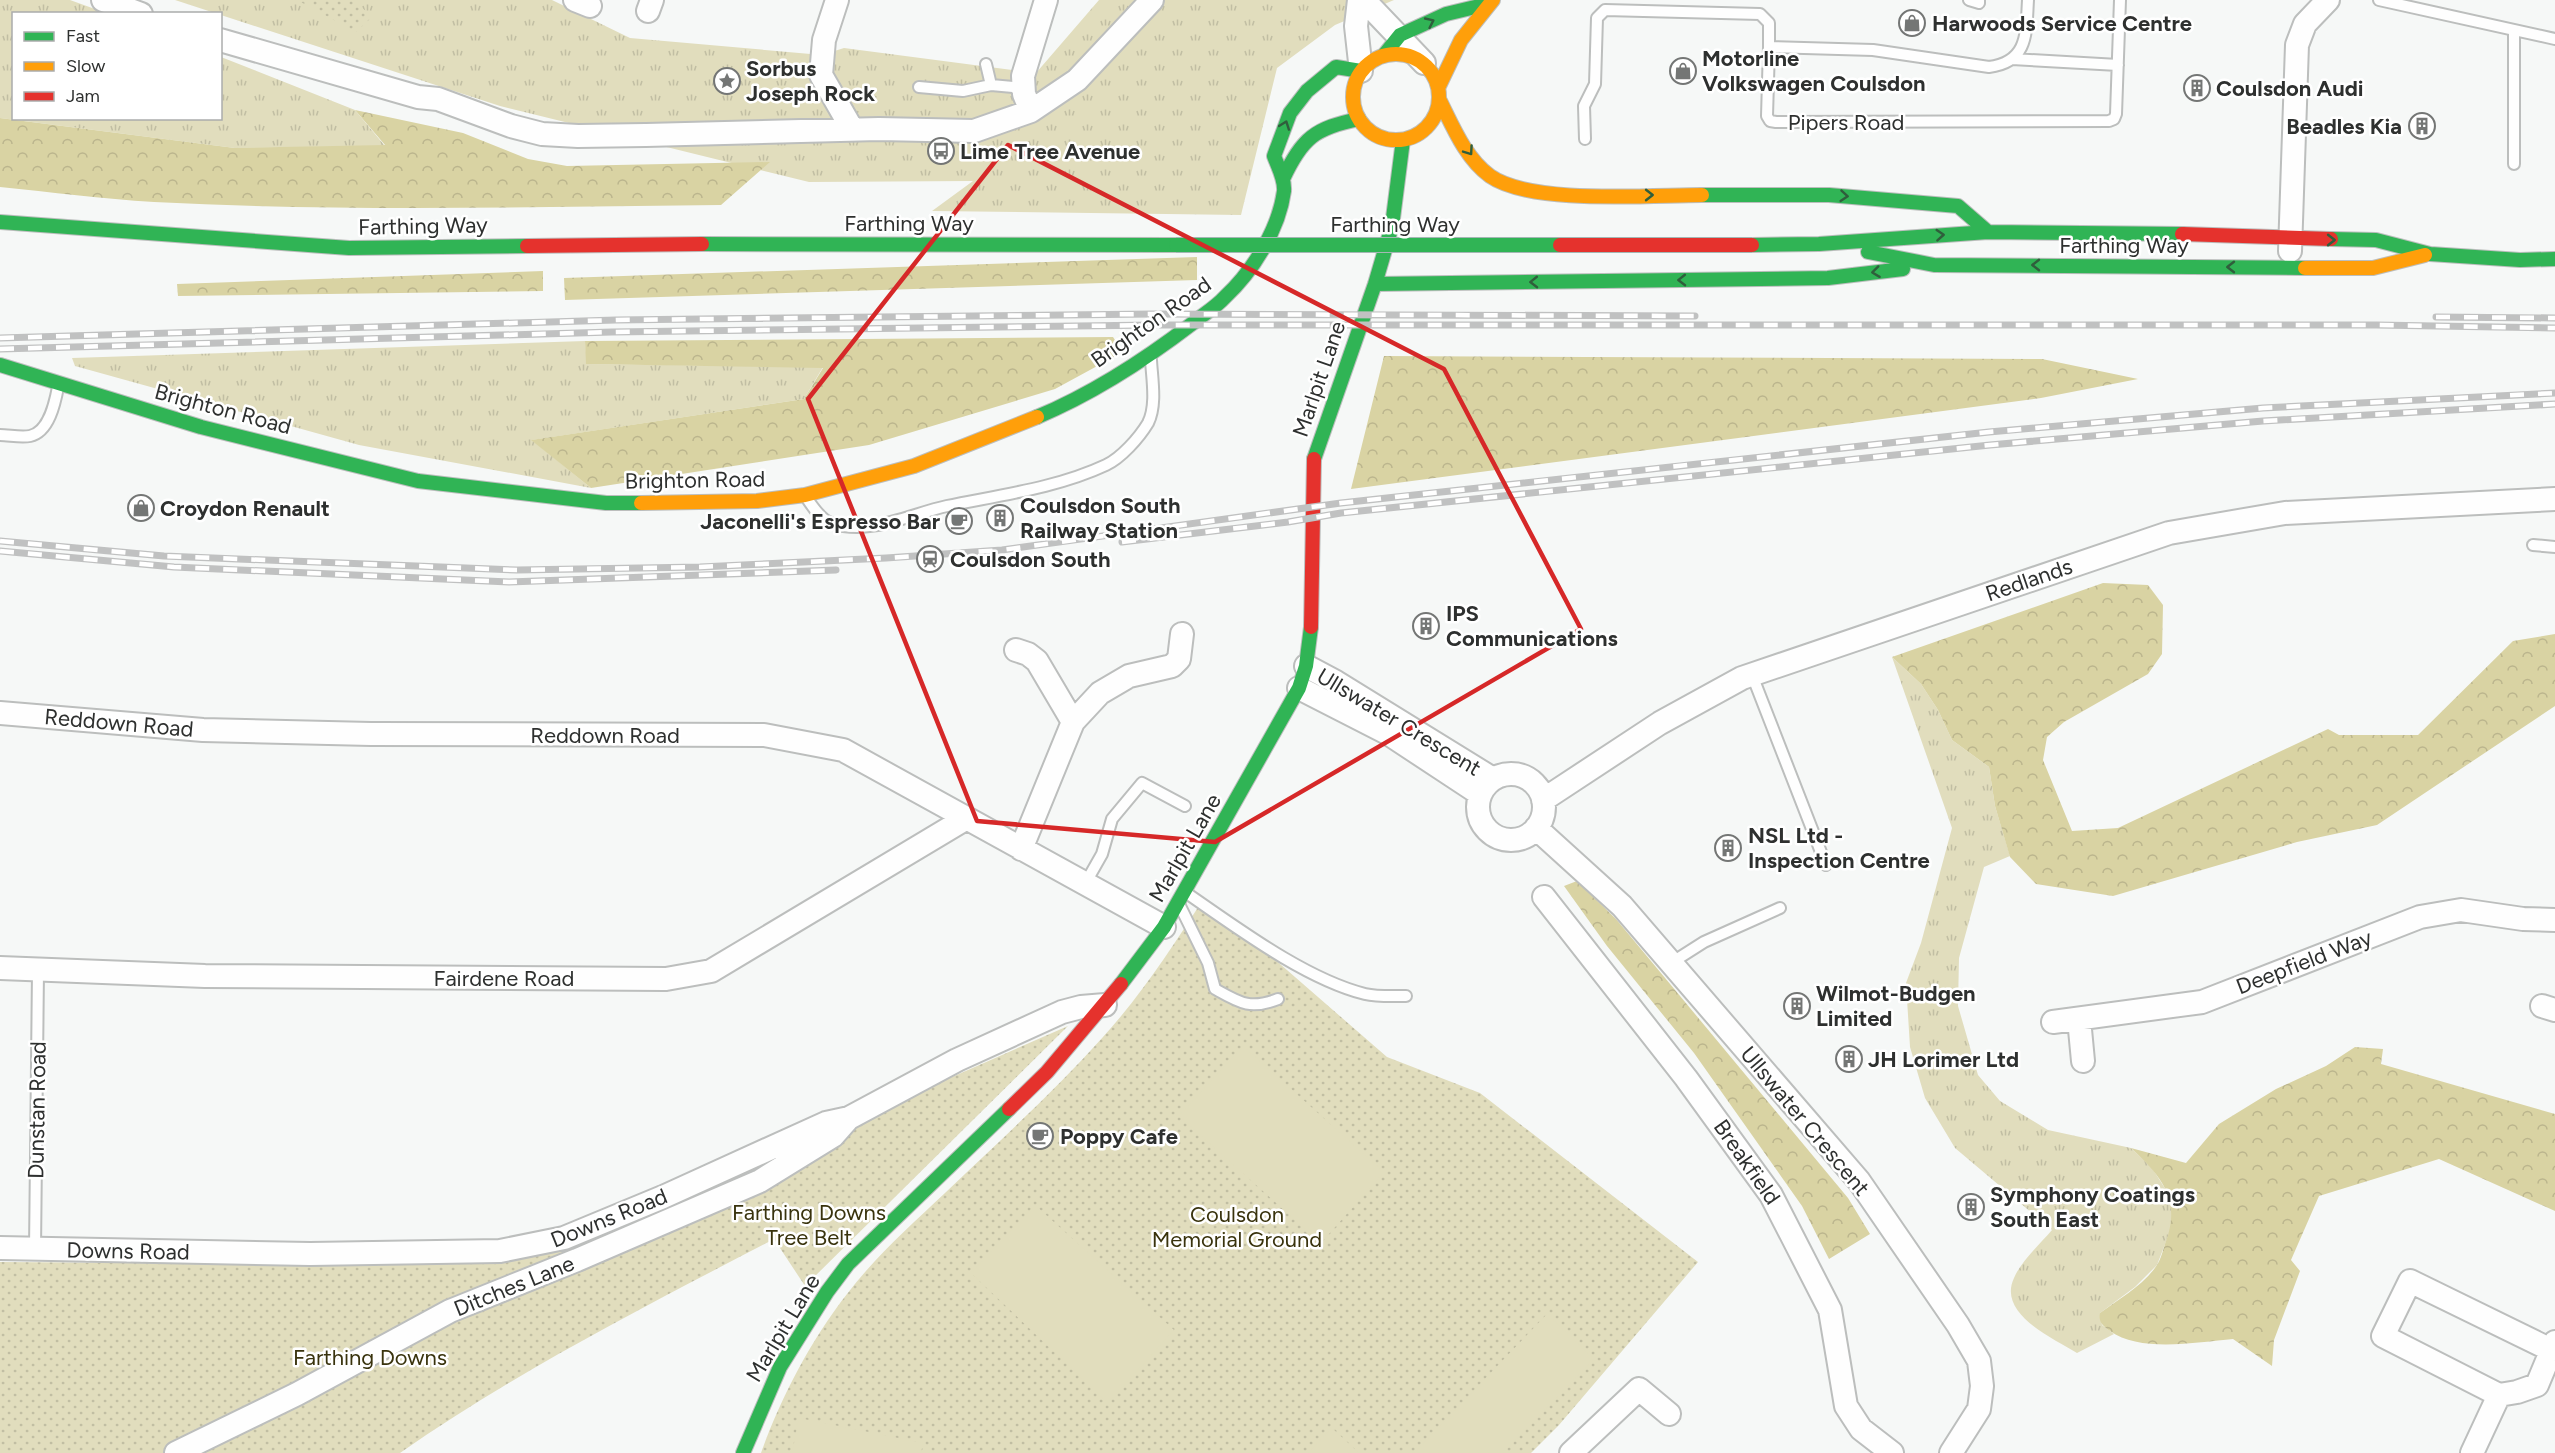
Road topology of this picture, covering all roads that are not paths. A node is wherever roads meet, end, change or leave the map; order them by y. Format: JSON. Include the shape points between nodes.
{"nodes":[{"id":1,"x":103,"y":0,"type":"edge"},
{"id":2,"x":837,"y":0,"type":"edge"},
{"id":3,"x":1046,"y":0,"type":"edge"},
{"id":4,"x":1152,"y":0,"type":"edge"},
{"id":5,"x":1359,"y":0,"type":"edge"},
{"id":6,"x":1364,"y":0,"type":"edge"},
{"id":7,"x":1969,"y":0,"type":"edge"},
{"id":8,"x":1979,"y":0,"type":"edge"},
{"id":9,"x":2028,"y":0,"type":"edge"},
{"id":10,"x":2120,"y":0,"type":"edge"},
{"id":11,"x":2379,"y":0,"type":"edge"},
{"id":12,"x":1490,"y":2,"type":"edge"},
{"id":13,"x":2319,"y":5,"type":"edge"},
{"id":14,"x":136,"y":12,"type":"edge"},
{"id":15,"x":2514,"y":30,"type":"junction"},
{"id":16,"x":1400,"y":35,"type":"junction"},
{"id":17,"x":2555,"y":39,"type":"edge"},
{"id":18,"x":222,"y":41,"type":"edge"},
{"id":19,"x":1769,"y":47,"type":"junction"},
{"id":20,"x":1384,"y":55,"type":"junction"},
{"id":21,"x":2012,"y":59,"type":"junction"},
{"id":22,"x":1424,"y":63,"type":"junction"},
{"id":23,"x":986,"y":64,"type":"dead end"},
{"id":24,"x":2118,"y":65,"type":"junction"},
{"id":25,"x":1361,"y":71,"type":"junction"},
{"id":26,"x":991,"y":85,"type":"junction"},
{"id":27,"x":1439,"y":86,"type":"junction"},
{"id":28,"x":919,"y":87,"type":"dead end"},
{"id":29,"x":1440,"y":101,"type":"junction"},
{"id":30,"x":1028,"y":102,"type":"junction"},
{"id":31,"x":1359,"y":119,"type":"junction"},
{"id":32,"x":852,"y":129,"type":"junction"},
{"id":33,"x":1585,"y":139,"type":"dead end"},
{"id":34,"x":1403,"y":140,"type":"junction"},
{"id":35,"x":2514,"y":164,"type":"dead end"},
{"id":36,"x":1283,"y":179,"type":"junction"},
{"id":37,"x":0,"y":222,"type":"edge"},
{"id":38,"x":1988,"y":232,"type":"junction"},
{"id":39,"x":2290,"y":239,"type":"junction"},
{"id":40,"x":1819,"y":244,"type":"junction"},
{"id":41,"x":2430,"y":254,"type":"junction"},
{"id":42,"x":2555,"y":259,"type":"edge"},
{"id":43,"x":1934,"y":264,"type":"junction"},
{"id":44,"x":2290,"y":267,"type":"junction"},
{"id":45,"x":1375,"y":284,"type":"junction"},
{"id":46,"x":1151,"y":353,"type":"junction"},
{"id":47,"x":0,"y":365,"type":"edge"},
{"id":48,"x":58,"y":384,"type":"junction"},
{"id":49,"x":0,"y":435,"type":"edge"},
{"id":50,"x":805,"y":495,"type":"junction"},
{"id":51,"x":2555,"y":499,"type":"edge"},
{"id":52,"x":2533,"y":546,"type":"dead end"},
{"id":53,"x":2555,"y":547,"type":"edge"},
{"id":54,"x":1182,"y":634,"type":"dead end"},
{"id":55,"x":1016,"y":650,"type":"dead end"},
{"id":56,"x":1306,"y":666,"type":"junction"},
{"id":57,"x":1752,"y":675,"type":"junction"},
{"id":58,"x":1299,"y":688,"type":"junction"},
{"id":59,"x":0,"y":713,"type":"edge"},
{"id":60,"x":1073,"y":722,"type":"junction"},
{"id":61,"x":1486,"y":786,"type":"junction"},
{"id":62,"x":1543,"y":800,"type":"junction"},
{"id":63,"x":1185,"y":806,"type":"dead end"},
{"id":64,"x":965,"y":819,"type":"junction"},
{"id":65,"x":1536,"y":828,"type":"junction"},
{"id":66,"x":1021,"y":849,"type":"junction"},
{"id":67,"x":1826,"y":865,"type":"dead end"},
{"id":68,"x":1085,"y":884,"type":"junction"},
{"id":69,"x":1544,"y":897,"type":"dead end"},
{"id":70,"x":1182,"y":898,"type":"junction"},
{"id":71,"x":1780,"y":908,"type":"dead end"},
{"id":72,"x":2555,"y":920,"type":"edge"},
{"id":73,"x":1164,"y":927,"type":"junction"},
{"id":74,"x":1671,"y":963,"type":"junction"},
{"id":75,"x":0,"y":968,"type":"edge"},
{"id":76,"x":38,"y":971,"type":"junction"},
{"id":77,"x":1406,"y":996,"type":"dead end"},
{"id":78,"x":1278,"y":999,"type":"dead end"},
{"id":79,"x":1105,"y":1005,"type":"junction"},
{"id":80,"x":2079,"y":1019,"type":"junction"},
{"id":81,"x":2053,"y":1022,"type":"dead end"},
{"id":82,"x":2083,"y":1061,"type":"dead end"},
{"id":83,"x":849,"y":1118,"type":"junction"},
{"id":84,"x":564,"y":1238,"type":"junction"},
{"id":85,"x":0,"y":1248,"type":"edge"},
{"id":86,"x":35,"y":1249,"type":"junction"},
{"id":87,"x":577,"y":1260,"type":"junction"},
{"id":88,"x":2553,"y":1346,"type":"edge"},
{"id":89,"x":2499,"y":1395,"type":"junction"},
{"id":90,"x":1670,"y":1414,"type":"dead end"},
{"id":91,"x":742,"y":1452,"type":"edge"},
{"id":92,"x":176,"y":1453,"type":"edge"},
{"id":93,"x":1571,"y":1453,"type":"edge"},
{"id":94,"x":1892,"y":1453,"type":"edge"},
{"id":95,"x":1951,"y":1453,"type":"edge"},
{"id":96,"x":2472,"y":1453,"type":"edge"}],
"edges":[{"from":1,"to":14,"type":"street"},
{"from":2,"to":32,"type":"street","via":[[825,40],[821,75]]},
{"from":3,"to":30,"type":"street","via":[[1023,76]]},
{"from":4,"to":30,"type":"street","via":[[1077,80]]},
{"from":5,"to":25,"type":"street","via":[[1356,26]]},
{"from":6,"to":16,"type":"street"},
{"from":7,"to":8,"type":"lane"},
{"from":9,"to":21,"type":"lane","via":[[2025,37]]},
{"from":10,"to":24,"type":"lane","name":"Pipers Road"},
{"from":11,"to":15,"type":"lane"},
{"from":16,"to":12,"type":"main road","one_way":true,"via":[[1446,14]]},
{"from":12,"to":27,"type":"main road","via":[[1461,40]]},
{"from":13,"to":39,"type":"street","via":[[2304,24],[2297,45]]},
{"from":15,"to":17,"type":"lane"},
{"from":15,"to":35,"type":"lane"},
{"from":16,"to":20,"type":"main road"},
{"from":16,"to":22,"type":"street"},
{"from":18,"to":32,"type":"street","via":[[418,97],[438,99],[542,134],[612,136]]},
{"from":19,"to":21,"type":"lane","via":[[1874,50],[1989,67]]},
{"from":19,"to":24,"type":"lane","name":"Pipers Road","via":[[1767,116],[1776,122],[2109,121],[2116,114]]},
{"from":19,"to":33,"type":"lane","via":[[1769,23],[1760,14],[1605,10],[1597,18],[1595,84],[1584,106]]},
{"from":20,"to":22,"type":"main road","via":[[1398,53]]},
{"from":20,"to":25,"type":"main road"},
{"from":21,"to":24,"type":"lane"},
{"from":22,"to":27,"type":"main road"},
{"from":23,"to":26,"type":"lane"},
{"from":25,"to":31,"type":"main road","via":[[1352,95]]},
{"from":36,"to":25,"type":"main road","name":"Brighton Road","one_way":true,"via":[[1274,156],[1290,112],[1307,91],[1336,67]]},
{"from":26,"to":28,"type":"lane","via":[[963,91]]},
{"from":26,"to":30,"type":"lane","via":[[1013,87]]},
{"from":27,"to":29,"type":"main road"},
{"from":29,"to":34,"type":"main road","via":[[1432,123]]},
{"from":29,"to":38,"type":"main road","one_way":true,"via":[[1476,161],[1490,176],[1518,189],[1549,195],[1829,195],[1958,206]]},
{"from":30,"to":32,"type":"street","via":[[974,131]]},
{"from":31,"to":34,"type":"main road","via":[[1378,136]]},
{"from":31,"to":36,"type":"main road","name":"Brighton Road","via":[[1314,131],[1296,151]]},
{"from":34,"to":45,"type":"main road","name":"Marlpit Lane","via":[[1392,226]]},
{"from":36,"to":46,"type":"main road","name":"Brighton Road","via":[[1284,190],[1273,227],[1250,269],[1225,298]]},
{"from":37,"to":40,"type":"main road","name":"Farthing Way","bridge":true,"via":[[349,248],[684,244]]},
{"from":38,"to":39,"type":"main road","name":"Farthing Way"},
{"from":40,"to":38,"type":"main road","name":"Farthing Way","one_way":true},
{"from":39,"to":41,"type":"main road","name":"Farthing Way","one_way":true,"via":[[2376,240]]},
{"from":39,"to":44,"type":"street"},
{"from":40,"to":43,"type":"main road","name":"Farthing Way"},
{"from":41,"to":42,"type":"main road","name":"Farthing Way"},
{"from":41,"to":44,"type":"main road","name":"Farthing Way","via":[[2373,268]]},
{"from":44,"to":43,"type":"main road","name":"Farthing Way","one_way":true},
{"from":43,"to":45,"type":"main road","one_way":true,"via":[[1828,278]]},
{"from":45,"to":56,"type":"main road","name":"Marlpit Lane","via":[[1314,457],[1312,621]]},
{"from":46,"to":50,"type":"main road","name":"Brighton Road","via":[[1049,412],[914,466]]},
{"from":46,"to":50,"type":"lane","via":[[1153,403],[1148,422],[1128,448],[1108,464],[1043,487],[864,527],[830,523],[814,510]]},
{"from":47,"to":48,"type":"main road","name":"Brighton Road"},
{"from":48,"to":49,"type":"lane","via":[[52,411],[37,433]]},
{"from":48,"to":50,"type":"main road","name":"Brighton Road","via":[[201,427],[418,481],[606,503],[756,501]]},
{"from":51,"to":57,"type":"street","name":"Redlands","via":[[2285,513],[2169,533]]},
{"from":52,"to":53,"type":"lane"},
{"from":54,"to":60,"type":"street","via":[[1179,659],[1172,666],[1129,675],[1100,693]]},
{"from":55,"to":60,"type":"street","via":[[1036,661]]},
{"from":56,"to":58,"type":"main road","name":"Marlpit Lane"},
{"from":56,"to":61,"type":"street","name":"Ullswater Crescent","via":[[1364,699]]},
{"from":57,"to":62,"type":"street","name":"Redlands","via":[[1660,723]]},
{"from":57,"to":67,"type":"lane"},
{"from":58,"to":61,"type":"street","name":"Ullswater Crescent"},
{"from":58,"to":70,"type":"main road","name":"Marlpit Lane"},
{"from":59,"to":64,"type":"street","name":"Reddown Road","via":[[203,730],[764,735],[843,750]]},
{"from":60,"to":66,"type":"street"},
{"from":61,"to":62,"type":"street","via":[[1513,774],[1523,776],[1539,790]]},
{"from":61,"to":65,"type":"street","via":[[1477,804],[1482,824],[1498,838],[1519,839]]},
{"from":62,"to":65,"type":"street","via":[[1544,810]]},
{"from":63,"to":68,"type":"lane","via":[[1142,783],[1112,819],[1102,854]]},
{"from":64,"to":66,"type":"street","name":"Reddown Road"},
{"from":64,"to":76,"type":"street","name":"Fairdene Road","via":[[711,970],[666,979]]},
{"from":65,"to":74,"type":"street","name":"Ullswater Crescent","via":[[1622,906]]},
{"from":66,"to":68,"type":"street","name":"Reddown Road"},
{"from":68,"to":73,"type":"street","name":"Reddown Road"},
{"from":69,"to":94,"type":"street","name":"Breakfield","via":[[1772,1195],[1830,1311],[1846,1406],[1860,1429]]},
{"from":70,"to":73,"type":"main road","name":"Marlpit Lane"},
{"from":70,"to":77,"type":"lane","via":[[1325,979],[1367,994]]},
{"from":70,"to":78,"type":"lane","via":[[1215,989],[1237,1002],[1261,1006]]},
{"from":71,"to":74,"type":"lane","via":[[1704,942]]},
{"from":72,"to":80,"type":"street","name":"Deepfield Way","via":[[2461,910],[2420,916],[2202,1002]]},
{"from":73,"to":79,"type":"main road","name":"Marlpit Lane"},
{"from":74,"to":95,"type":"street","name":"Ullswater Crescent","via":[[1858,1181],[1979,1361],[1982,1386],[1978,1409]]},
{"from":75,"to":76,"type":"street","name":"Fairdene Road"},
{"from":76,"to":86,"type":"lane","name":"Dunstan Road"},
{"from":79,"to":83,"type":"street","name":"Downs Road","via":[[1062,1012],[957,1060]]},
{"from":79,"to":91,"type":"main road","name":"Marlpit Lane","via":[[1047,1072],[848,1264],[780,1367]]},
{"from":80,"to":81,"type":"street","name":"Deepfield Way"},
{"from":80,"to":82,"type":"street"},
{"from":83,"to":84,"type":"street","name":"Downs Road","via":[[826,1123]]},
{"from":83,"to":87,"type":"street","name":"Ditches Lane","via":[[833,1136],[760,1181]]},
{"from":84,"to":86,"type":"street","name":"Downs Road","via":[[500,1251],[310,1254]]},
{"from":84,"to":87,"type":"street"},
{"from":85,"to":86,"type":"street","name":"Downs Road"},
{"from":87,"to":92,"type":"street","name":"Ditches Lane","via":[[450,1311],[297,1394]]},
{"from":88,"to":89,"type":"street","via":[[2537,1385]]},
{"from":88,"to":89,"type":"street","via":[[2410,1281],[2383,1336]]},
{"from":89,"to":96,"type":"street"},
{"from":90,"to":93,"type":"street","via":[[1639,1389]]}]}
